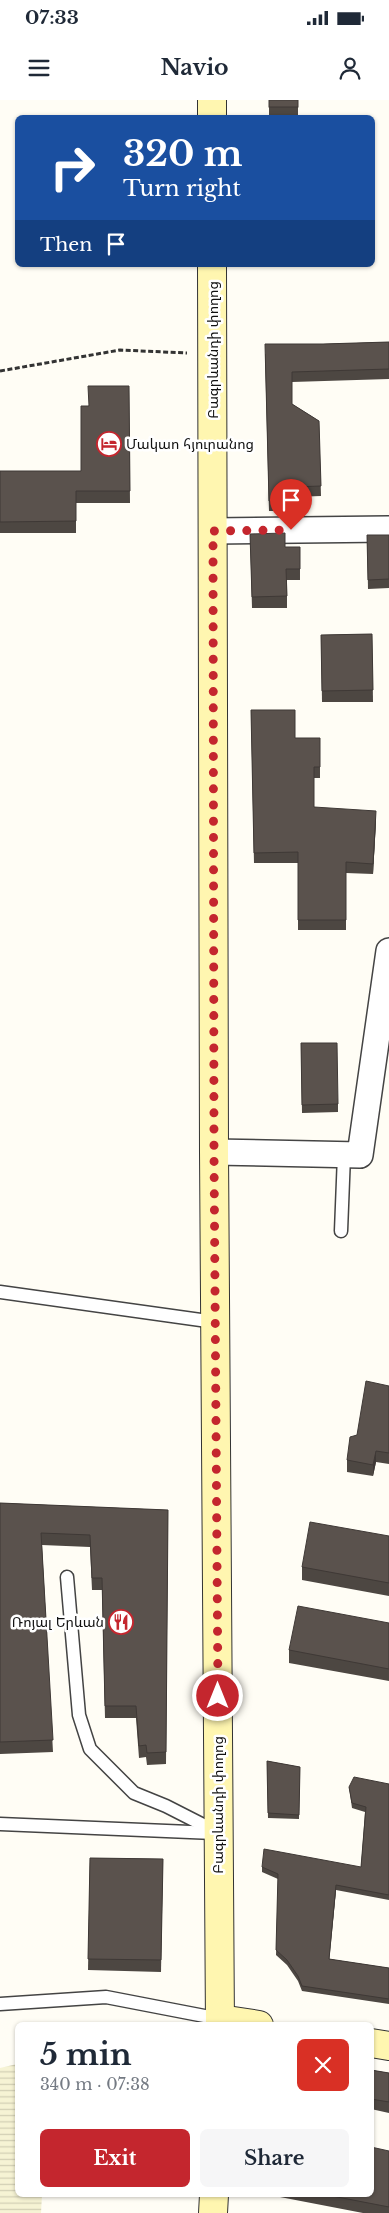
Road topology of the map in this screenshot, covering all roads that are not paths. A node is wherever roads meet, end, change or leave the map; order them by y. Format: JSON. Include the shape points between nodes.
{"nodes":[{"id":1,"x":212,"y":100,"type":"edge"},
{"id":2,"x":212,"y":115,"type":"edge"},
{"id":3,"x":212,"y":267,"type":"edge"},
{"id":4,"x":389,"y":530,"type":"edge"},
{"id":5,"x":213,"y":531,"type":"junction"},
{"id":6,"x":389,"y":951,"type":"edge"},
{"id":7,"x":214,"y":1152,"type":"junction"},
{"id":8,"x":344,"y":1155,"type":"junction"},
{"id":9,"x":341,"y":1231,"type":"dead end"},
{"id":10,"x":0,"y":1292,"type":"edge"},
{"id":11,"x":215,"y":1322,"type":"junction"},
{"id":12,"x":67,"y":1576,"type":"dead end"},
{"id":13,"x":0,"y":1824,"type":"edge"},
{"id":14,"x":219,"y":1833,"type":"junction"},
{"id":15,"x":0,"y":2004,"type":"edge"},
{"id":16,"x":220,"y":2022,"type":"edge"},
{"id":17,"x":374,"y":2044,"type":"edge"},
{"id":18,"x":389,"y":2046,"type":"edge"},
{"id":19,"x":214,"y":2197,"type":"edge"},
{"id":20,"x":213,"y":2213,"type":"edge"}],
"edges":[{"from":1,"to":2,"type":"main road"},
{"from":3,"to":5,"type":"main road","name":"Բագրևանդի փողոց"},
{"from":4,"to":5,"type":"street"},
{"from":5,"to":7,"type":"main road","name":"Բագրևանդի փողոց"},
{"from":6,"to":8,"type":"street","via":[[360,1155]]},
{"from":7,"to":8,"type":"street"},
{"from":7,"to":11,"type":"main road","name":"Բագրևանդի փողոց"},
{"from":8,"to":9,"type":"lane"},
{"from":10,"to":11,"type":"lane"},
{"from":11,"to":14,"type":"main road","name":"Բագրևանդի փողոց"},
{"from":12,"to":14,"type":"lane","via":[[79,1715],[90,1749],[134,1794]]},
{"from":13,"to":14,"type":"lane"},
{"from":14,"to":16,"type":"main road","name":"Բագրևանդի փողոց"},
{"from":15,"to":16,"type":"lane","via":[[106,1997]]},
{"from":17,"to":18,"type":"main road"},
{"from":19,"to":20,"type":"main road"}]}
